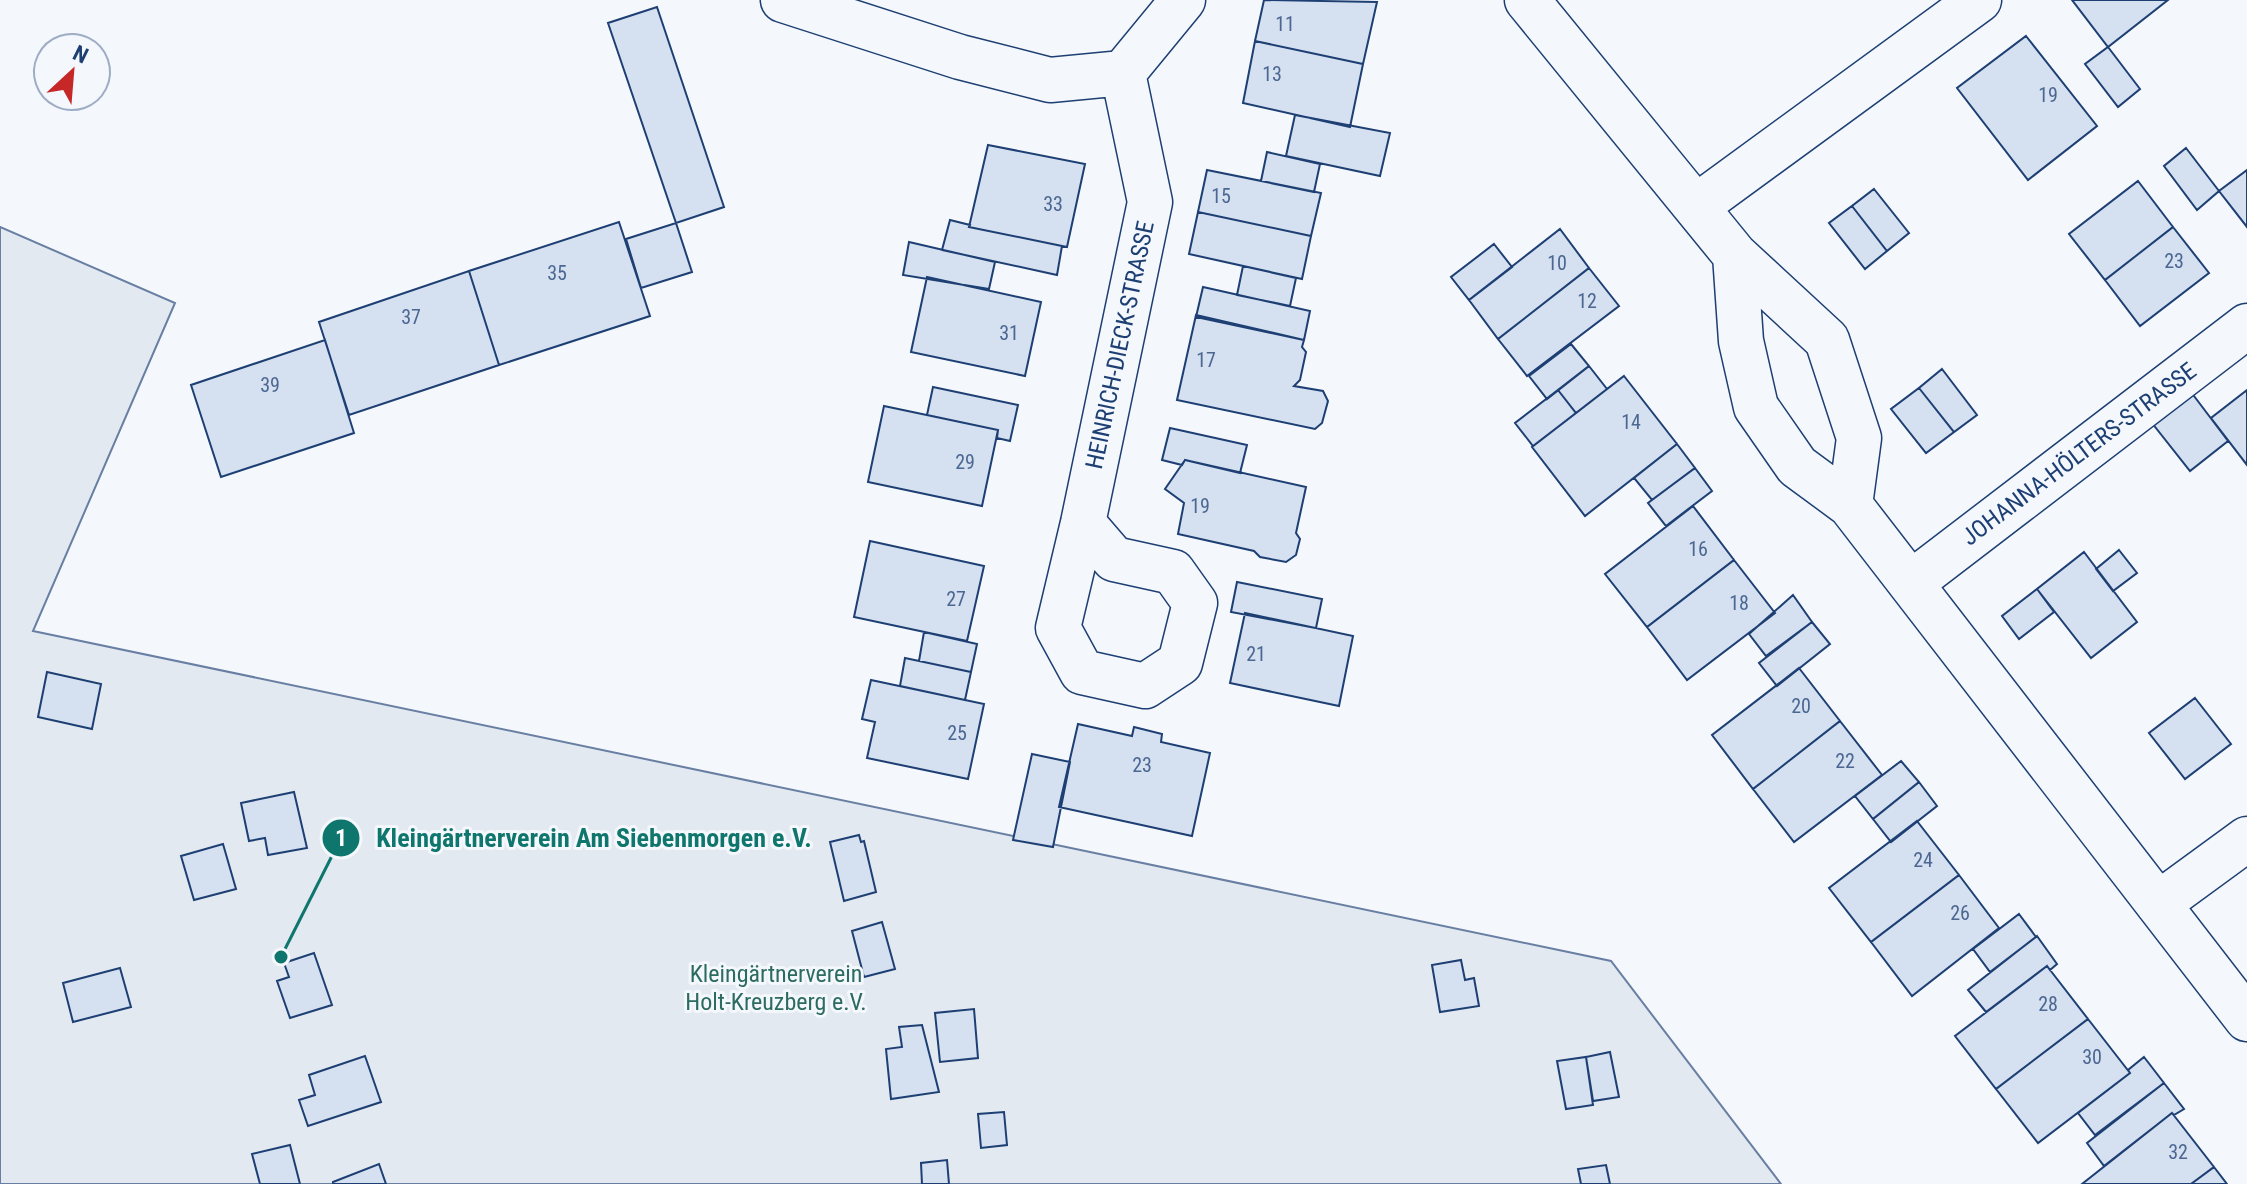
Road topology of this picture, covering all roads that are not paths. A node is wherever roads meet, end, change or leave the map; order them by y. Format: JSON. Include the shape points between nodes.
{"nodes":[{"id":1,"x":783,"y":0,"type":"edge"},
{"id":2,"x":1183,"y":0,"type":"edge"},
{"id":3,"x":1527,"y":0,"type":"edge"},
{"id":4,"x":1979,"y":0,"type":"edge"},
{"id":5,"x":1123,"y":73,"type":"junction"},
{"id":6,"x":1697,"y":206,"type":"junction"},
{"id":7,"x":1735,"y":255,"type":"junction"},
{"id":8,"x":2247,"y":326,"type":"edge"},
{"id":9,"x":1850,"y":505,"type":"junction"},
{"id":10,"x":1083,"y":523,"type":"dead end"},
{"id":11,"x":1911,"y":583,"type":"junction"},
{"id":12,"x":2247,"y":839,"type":"edge"},
{"id":13,"x":2158,"y":904,"type":"junction"},
{"id":14,"x":2247,"y":1019,"type":"edge"}],
"edges":[{"from":1,"to":5,"type":"street","via":[[1050,80]]},
{"from":2,"to":5,"type":"street"},
{"from":3,"to":6,"type":"street"},
{"from":4,"to":6,"type":"street"},
{"from":5,"to":10,"type":"street","name":"HEINRICH-DIECK-STRASSE","via":[[1150,202]]},
{"from":6,"to":7,"type":"street"},
{"from":7,"to":9,"type":"street","via":[[1741,341],[1756,407],[1797,466]]},
{"from":7,"to":9,"type":"street","via":[[1827,340],[1859,438]]},
{"from":8,"to":11,"type":"street","name":"JOHANNA-HÖLTERS-STRASSE"},
{"from":9,"to":11,"type":"street"},
{"from":11,"to":13,"type":"street"},
{"from":12,"to":13,"type":"street"},
{"from":13,"to":14,"type":"street"}]}
